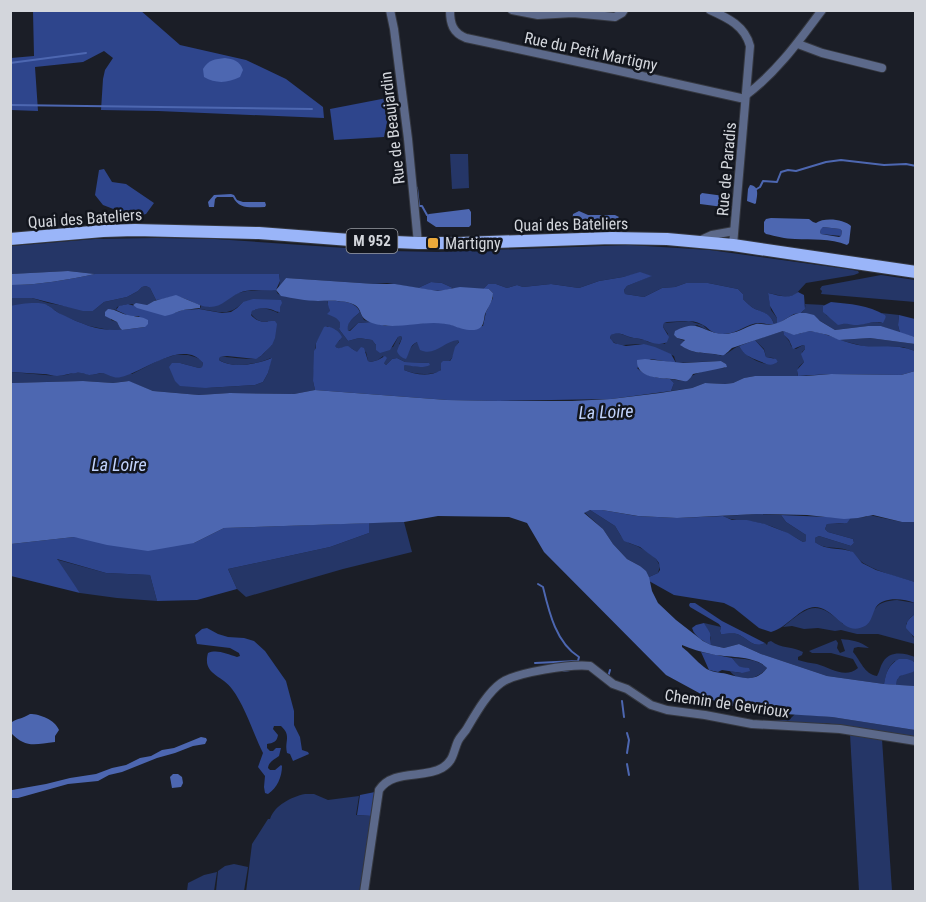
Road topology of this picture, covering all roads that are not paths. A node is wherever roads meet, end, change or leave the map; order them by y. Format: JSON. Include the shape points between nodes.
{"nodes":[{"id":1,"x":390,"y":10,"type":"edge"},
{"id":2,"x":450,"y":10,"type":"edge"},
{"id":3,"x":512,"y":10,"type":"edge"},
{"id":4,"x":624,"y":10,"type":"edge"},
{"id":5,"x":710,"y":10,"type":"edge"},
{"id":6,"x":822,"y":10,"type":"edge"},
{"id":7,"x":798,"y":44,"type":"junction"},
{"id":8,"x":882,"y":68,"type":"dead end"},
{"id":9,"x":745,"y":97,"type":"junction"},
{"id":10,"x":734,"y":231,"type":"junction"},
{"id":11,"x":10,"y":239,"type":"edge"},
{"id":12,"x":700,"y":241,"type":"junction"},
{"id":13,"x":418,"y":243,"type":"junction"},
{"id":14,"x":734,"y":245,"type":"junction"},
{"id":15,"x":915,"y":272,"type":"edge"},
{"id":16,"x":915,"y":741,"type":"edge"},
{"id":17,"x":364,"y":891,"type":"edge"}],
"edges":[{"from":1,"to":13,"type":"street","name":"Rue de Beaujardin"},
{"from":2,"to":9,"type":"street","name":"Rue du Petit Martigny","via":[[453,28],[466,38]]},
{"from":3,"to":4,"type":"street","name":"Rue du Petit Martigny","via":[[538,15],[615,17]]},
{"from":5,"to":9,"type":"street","via":[[742,29],[748,40]]},
{"from":6,"to":7,"type":"street"},
{"from":7,"to":8,"type":"street"},
{"from":7,"to":9,"type":"street"},
{"from":9,"to":10,"type":"street","name":"Rue de Paradis"},
{"from":10,"to":12,"type":"street"},
{"from":10,"to":14,"type":"street","name":"Rue de Paradis"},
{"from":11,"to":13,"type":"main road","name":"Quai des Bateliers","number":"M 952","via":[[160,230]]},
{"from":12,"to":13,"type":"main road","name":"Quai des Bateliers","number":"M 952","via":[[612,238]]},
{"from":12,"to":14,"type":"main road","name":"Quai des Bateliers","number":"M 952"},
{"from":14,"to":15,"type":"main road","name":"Quai des Bateliers","number":"M 952"},
{"from":16,"to":17,"type":"street","name":"Chemin de Gevrioux","via":[[667,711],[613,684],[590,666],[530,672],[500,683],[458,740],[453,758],[441,769],[399,777],[382,785]]}]}
